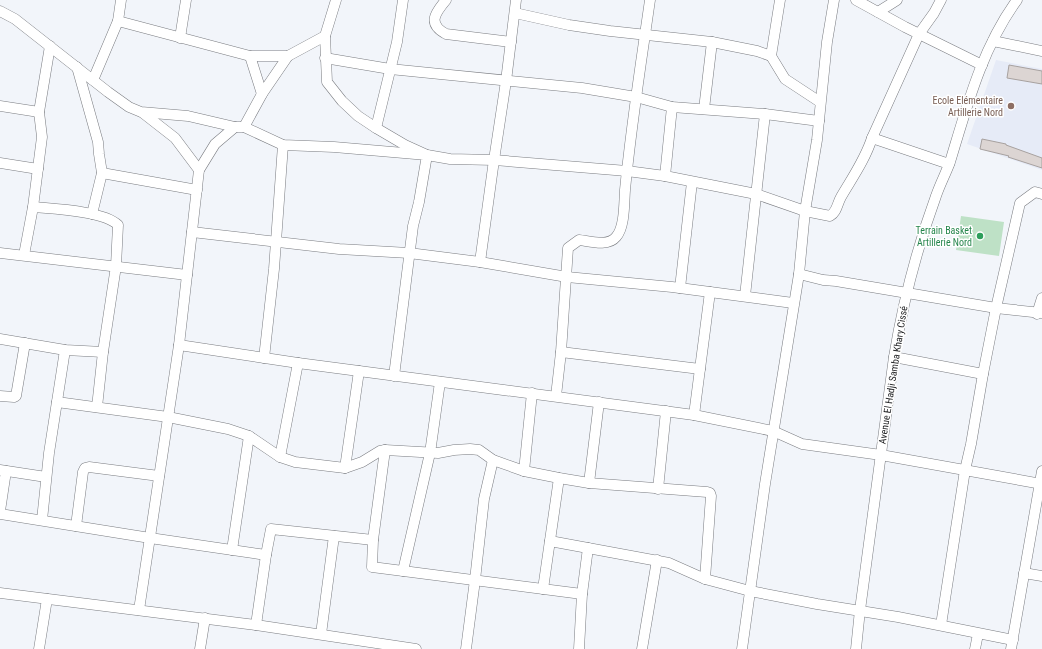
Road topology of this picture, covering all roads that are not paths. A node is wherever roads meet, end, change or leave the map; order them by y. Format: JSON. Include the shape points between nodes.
{"nodes":[{"id":1,"x":121,"y":0,"type":"edge"},
{"id":2,"x":186,"y":0,"type":"edge"},
{"id":3,"x":336,"y":0,"type":"edge"},
{"id":4,"x":403,"y":0,"type":"edge"},
{"id":5,"x":446,"y":0,"type":"edge"},
{"id":6,"x":516,"y":0,"type":"edge"},
{"id":7,"x":650,"y":0,"type":"edge"},
{"id":8,"x":780,"y":0,"type":"edge"},
{"id":9,"x":834,"y":0,"type":"edge"},
{"id":10,"x":856,"y":0,"type":"edge"},
{"id":11,"x":898,"y":0,"type":"edge"},
{"id":12,"x":941,"y":0,"type":"edge"},
{"id":13,"x":1017,"y":0,"type":"edge"},
{"id":14,"x":0,"y":11,"type":"edge"},
{"id":15,"x":878,"y":12,"type":"junction"},
{"id":16,"x":515,"y":13,"type":"junction"},
{"id":17,"x":118,"y":21,"type":"junction"},
{"id":18,"x":919,"y":34,"type":"junction"},
{"id":19,"x":325,"y":36,"type":"junction"},
{"id":20,"x":645,"y":36,"type":"junction"},
{"id":21,"x":180,"y":38,"type":"junction"},
{"id":22,"x":993,"y":41,"type":"junction"},
{"id":23,"x":511,"y":42,"type":"junction"},
{"id":24,"x":712,"y":42,"type":"junction"},
{"id":25,"x":50,"y":46,"type":"junction"},
{"id":26,"x":1042,"y":51,"type":"edge"},
{"id":27,"x":250,"y":56,"type":"junction"},
{"id":28,"x":288,"y":56,"type":"junction"},
{"id":29,"x":771,"y":56,"type":"junction"},
{"id":30,"x":325,"y":58,"type":"junction"},
{"id":31,"x":982,"y":65,"type":"junction"},
{"id":32,"x":77,"y":67,"type":"junction"},
{"id":33,"x":390,"y":68,"type":"junction"},
{"id":34,"x":93,"y":80,"type":"junction"},
{"id":35,"x":506,"y":80,"type":"junction"},
{"id":36,"x":262,"y":94,"type":"junction"},
{"id":37,"x":636,"y":97,"type":"junction"},
{"id":38,"x":820,"y":102,"type":"junction"},
{"id":39,"x":0,"y":106,"type":"edge"},
{"id":40,"x":672,"y":107,"type":"junction"},
{"id":41,"x":704,"y":109,"type":"junction"},
{"id":42,"x":39,"y":112,"type":"junction"},
{"id":43,"x":141,"y":112,"type":"junction"},
{"id":44,"x":765,"y":114,"type":"junction"},
{"id":45,"x":819,"y":121,"type":"junction"},
{"id":46,"x":240,"y":127,"type":"junction"},
{"id":47,"x":376,"y":128,"type":"junction"},
{"id":48,"x":872,"y":138,"type":"junction"},
{"id":49,"x":283,"y":146,"type":"junction"},
{"id":50,"x":427,"y":155,"type":"junction"},
{"id":51,"x":494,"y":160,"type":"junction"},
{"id":52,"x":0,"y":163,"type":"edge"},
{"id":53,"x":949,"y":164,"type":"junction"},
{"id":54,"x":38,"y":169,"type":"junction"},
{"id":55,"x":199,"y":170,"type":"junction"},
{"id":56,"x":627,"y":171,"type":"junction"},
{"id":57,"x":102,"y":173,"type":"junction"},
{"id":58,"x":665,"y":176,"type":"junction"},
{"id":59,"x":692,"y":182,"type":"junction"},
{"id":60,"x":197,"y":190,"type":"junction"},
{"id":61,"x":756,"y":194,"type":"junction"},
{"id":62,"x":1042,"y":194,"type":"edge"},
{"id":63,"x":33,"y":207,"type":"junction"},
{"id":64,"x":805,"y":211,"type":"junction"},
{"id":65,"x":92,"y":214,"type":"junction"},
{"id":66,"x":192,"y":232,"type":"junction"},
{"id":67,"x":276,"y":241,"type":"junction"},
{"id":68,"x":0,"y":253,"type":"edge"},
{"id":69,"x":409,"y":253,"type":"junction"},
{"id":70,"x":24,"y":255,"type":"junction"},
{"id":71,"x":480,"y":262,"type":"junction"},
{"id":72,"x":116,"y":266,"type":"junction"},
{"id":73,"x":799,"y":274,"type":"junction"},
{"id":74,"x":187,"y":275,"type":"junction"},
{"id":75,"x":567,"y":277,"type":"junction"},
{"id":76,"x":680,"y":288,"type":"junction"},
{"id":77,"x":710,"y":292,"type":"junction"},
{"id":78,"x":907,"y":293,"type":"junction"},
{"id":79,"x":745,"y":296,"type":"junction"},
{"id":80,"x":1042,"y":298,"type":"edge"},
{"id":81,"x":794,"y":303,"type":"junction"},
{"id":82,"x":996,"y":308,"type":"junction"},
{"id":83,"x":1040,"y":314,"type":"edge"},
{"id":84,"x":0,"y":339,"type":"edge"},
{"id":85,"x":25,"y":343,"type":"junction"},
{"id":86,"x":179,"y":345,"type":"junction"},
{"id":87,"x":65,"y":350,"type":"junction"},
{"id":88,"x":103,"y":352,"type":"junction"},
{"id":89,"x":562,"y":352,"type":"junction"},
{"id":90,"x":894,"y":357,"type":"junction"},
{"id":91,"x":264,"y":358,"type":"junction"},
{"id":92,"x":298,"y":363,"type":"junction"},
{"id":93,"x":700,"y":369,"type":"junction"},
{"id":94,"x":359,"y":371,"type":"junction"},
{"id":95,"x":983,"y":374,"type":"junction"},
{"id":96,"x":394,"y":376,"type":"junction"},
{"id":97,"x":440,"y":382,"type":"junction"},
{"id":98,"x":532,"y":393,"type":"junction"},
{"id":99,"x":0,"y":396,"type":"edge"},
{"id":100,"x":556,"y":396,"type":"junction"},
{"id":101,"x":57,"y":402,"type":"junction"},
{"id":102,"x":599,"y":402,"type":"junction"},
{"id":103,"x":97,"y":407,"type":"junction"},
{"id":104,"x":666,"y":411,"type":"junction"},
{"id":105,"x":694,"y":415,"type":"junction"},
{"id":106,"x":168,"y":417,"type":"junction"},
{"id":107,"x":773,"y":431,"type":"junction"},
{"id":108,"x":249,"y":436,"type":"junction"},
{"id":109,"x":385,"y":450,"type":"junction"},
{"id":110,"x":430,"y":453,"type":"junction"},
{"id":111,"x":881,"y":455,"type":"junction"},
{"id":112,"x":280,"y":457,"type":"junction"},
{"id":113,"x":493,"y":460,"type":"junction"},
{"id":114,"x":345,"y":468,"type":"junction"},
{"id":115,"x":3,"y":470,"type":"edge"},
{"id":116,"x":524,"y":470,"type":"junction"},
{"id":117,"x":965,"y":470,"type":"junction"},
{"id":118,"x":1042,"y":471,"type":"edge"},
{"id":119,"x":46,"y":476,"type":"junction"},
{"id":120,"x":159,"y":476,"type":"junction"},
{"id":121,"x":559,"y":478,"type":"junction"},
{"id":122,"x":590,"y":482,"type":"junction"},
{"id":123,"x":1041,"y":484,"type":"edge"},
{"id":124,"x":658,"y":489,"type":"junction"},
{"id":125,"x":0,"y":512,"type":"edge"},
{"id":126,"x":42,"y":520,"type":"junction"},
{"id":127,"x":76,"y":526,"type":"junction"},
{"id":128,"x":334,"y":536,"type":"junction"},
{"id":129,"x":150,"y":538,"type":"junction"},
{"id":130,"x":373,"y":540,"type":"junction"},
{"id":131,"x":550,"y":541,"type":"junction"},
{"id":132,"x":588,"y":548,"type":"junction"},
{"id":133,"x":232,"y":550,"type":"junction"},
{"id":134,"x":266,"y":555,"type":"junction"},
{"id":135,"x":657,"y":560,"type":"junction"},
{"id":136,"x":403,"y":571,"type":"junction"},
{"id":137,"x":1024,"y":573,"type":"junction"},
{"id":138,"x":1042,"y":576,"type":"edge"},
{"id":139,"x":705,"y":579,"type":"junction"},
{"id":140,"x":475,"y":580,"type":"junction"},
{"id":141,"x":543,"y":588,"type":"junction"},
{"id":142,"x":750,"y":591,"type":"junction"},
{"id":143,"x":0,"y":593,"type":"edge"},
{"id":144,"x":582,"y":594,"type":"junction"},
{"id":145,"x":47,"y":599,"type":"junction"},
{"id":146,"x":139,"y":610,"type":"junction"},
{"id":147,"x":860,"y":610,"type":"junction"},
{"id":148,"x":205,"y":618,"type":"junction"},
{"id":149,"x":256,"y":625,"type":"junction"},
{"id":150,"x":941,"y":625,"type":"junction"},
{"id":151,"x":321,"y":634,"type":"junction"},
{"id":152,"x":978,"y":634,"type":"junction"},
{"id":153,"x":1012,"y":644,"type":"edge"},
{"id":154,"x":392,"y":647,"type":"edge"},
{"id":155,"x":39,"y":649,"type":"edge"},
{"id":156,"x":200,"y":649,"type":"edge"},
{"id":157,"x":416,"y":649,"type":"edge"},
{"id":158,"x":466,"y":649,"type":"edge"},
{"id":159,"x":579,"y":649,"type":"edge"},
{"id":160,"x":642,"y":649,"type":"edge"},
{"id":161,"x":742,"y":649,"type":"edge"},
{"id":162,"x":856,"y":649,"type":"edge"},
{"id":163,"x":975,"y":649,"type":"edge"}],
"edges":[{"from":1,"to":17,"type":"street"},
{"from":2,"to":21,"type":"street"},
{"from":3,"to":19,"type":"street"},
{"from":4,"to":33,"type":"street"},
{"from":5,"to":23,"type":"street","via":[[438,10],[435,20],[438,30],[446,34]]},
{"from":6,"to":16,"type":"street"},
{"from":7,"to":20,"type":"street"},
{"from":8,"to":29,"type":"street"},
{"from":9,"to":38,"type":"street"},
{"from":10,"to":15,"type":"street"},
{"from":11,"to":15,"type":"street"},
{"from":12,"to":18,"type":"street"},
{"from":13,"to":22,"type":"street","name":"Avenue El Hadji Samba Khary Cissé"},
{"from":14,"to":25,"type":"street","via":[[16,19]]},
{"from":15,"to":18,"type":"street"},
{"from":16,"to":20,"type":"street","via":[[569,25]]},
{"from":16,"to":23,"type":"street"},
{"from":17,"to":21,"type":"street"},
{"from":17,"to":34,"type":"street"},
{"from":18,"to":31,"type":"street"},
{"from":18,"to":48,"type":"street"},
{"from":19,"to":28,"type":"street"},
{"from":19,"to":30,"type":"street"},
{"from":20,"to":24,"type":"street"},
{"from":20,"to":37,"type":"street"},
{"from":21,"to":27,"type":"street"},
{"from":22,"to":26,"type":"street"},
{"from":22,"to":31,"type":"street","name":"Avenue El Hadji Samba Khary Cissé"},
{"from":23,"to":35,"type":"street"},
{"from":24,"to":29,"type":"street"},
{"from":24,"to":41,"type":"street"},
{"from":25,"to":32,"type":"street"},
{"from":25,"to":42,"type":"street"},
{"from":27,"to":28,"type":"street"},
{"from":27,"to":36,"type":"street"},
{"from":28,"to":36,"type":"street"},
{"from":29,"to":38,"type":"street","via":[[785,79]]},
{"from":30,"to":33,"type":"street"},
{"from":30,"to":47,"type":"street","via":[[327,82],[342,101]]},
{"from":31,"to":53,"type":"street","name":"Avenue El Hadji Samba Khary Cissé"},
{"from":32,"to":34,"type":"street"},
{"from":32,"to":57,"type":"street","via":[[98,142]]},
{"from":33,"to":35,"type":"street"},
{"from":33,"to":47,"type":"street"},
{"from":34,"to":43,"type":"street","via":[[129,107]]},
{"from":35,"to":37,"type":"street"},
{"from":35,"to":51,"type":"street"},
{"from":36,"to":46,"type":"street"},
{"from":37,"to":40,"type":"street"},
{"from":37,"to":56,"type":"street"},
{"from":38,"to":45,"type":"street"},
{"from":39,"to":42,"type":"street"},
{"from":40,"to":41,"type":"street"},
{"from":40,"to":58,"type":"street"},
{"from":41,"to":44,"type":"street"},
{"from":42,"to":54,"type":"street","via":[[42,137]]},
{"from":43,"to":46,"type":"street","via":[[188,116]]},
{"from":43,"to":55,"type":"street","via":[[175,138]]},
{"from":44,"to":45,"type":"street"},
{"from":44,"to":61,"type":"street"},
{"from":45,"to":64,"type":"street"},
{"from":46,"to":49,"type":"street"},
{"from":46,"to":55,"type":"street","via":[[214,144]]},
{"from":47,"to":50,"type":"street"},
{"from":48,"to":53,"type":"street"},
{"from":48,"to":64,"type":"street","via":[[866,155],[834,213],[830,216]]},
{"from":49,"to":50,"type":"street","via":[[334,147]]},
{"from":49,"to":67,"type":"street"},
{"from":50,"to":51,"type":"street"},
{"from":50,"to":69,"type":"street"},
{"from":51,"to":56,"type":"street"},
{"from":51,"to":71,"type":"street"},
{"from":52,"to":54,"type":"street"},
{"from":53,"to":78,"type":"street","name":"Avenue El Hadji Samba Khary Cissé","via":[[921,240]]},
{"from":54,"to":63,"type":"street"},
{"from":55,"to":60,"type":"street"},
{"from":56,"to":58,"type":"street"},
{"from":56,"to":75,"type":"street","via":[[622,228],[616,238],[606,242],[579,240],[568,248]]},
{"from":57,"to":60,"type":"street"},
{"from":57,"to":65,"type":"street"},
{"from":58,"to":59,"type":"street"},
{"from":59,"to":61,"type":"street"},
{"from":59,"to":76,"type":"street"},
{"from":60,"to":66,"type":"street"},
{"from":61,"to":64,"type":"street"},
{"from":61,"to":79,"type":"street"},
{"from":62,"to":82,"type":"street","via":[[1035,192],[1020,203]]},
{"from":63,"to":65,"type":"street"},
{"from":63,"to":70,"type":"street"},
{"from":64,"to":73,"type":"street"},
{"from":65,"to":72,"type":"street","via":[[107,218],[118,225]]},
{"from":66,"to":67,"type":"street"},
{"from":66,"to":74,"type":"street"},
{"from":67,"to":69,"type":"street","via":[[339,249]]},
{"from":67,"to":91,"type":"street"},
{"from":68,"to":70,"type":"street"},
{"from":69,"to":71,"type":"street"},
{"from":69,"to":96,"type":"street"},
{"from":70,"to":72,"type":"street"},
{"from":71,"to":75,"type":"street"},
{"from":72,"to":74,"type":"street"},
{"from":72,"to":88,"type":"street"},
{"from":73,"to":78,"type":"street"},
{"from":73,"to":81,"type":"street"},
{"from":74,"to":86,"type":"street"},
{"from":75,"to":76,"type":"street"},
{"from":75,"to":89,"type":"street"},
{"from":76,"to":77,"type":"street"},
{"from":77,"to":79,"type":"street"},
{"from":77,"to":93,"type":"street"},
{"from":78,"to":82,"type":"street"},
{"from":78,"to":90,"type":"street","name":"Avenue El Hadji Samba Khary Cissé"},
{"from":79,"to":81,"type":"street"},
{"from":80,"to":83,"type":"street"},
{"from":81,"to":107,"type":"street"},
{"from":82,"to":83,"type":"street"},
{"from":82,"to":95,"type":"street"},
{"from":84,"to":85,"type":"street"},
{"from":85,"to":87,"type":"street"},
{"from":85,"to":99,"type":"street","via":[[16,396]]},
{"from":86,"to":91,"type":"street"},
{"from":86,"to":106,"type":"street"},
{"from":87,"to":88,"type":"street"},
{"from":87,"to":101,"type":"street"},
{"from":88,"to":103,"type":"street"},
{"from":89,"to":93,"type":"street"},
{"from":89,"to":100,"type":"street"},
{"from":90,"to":95,"type":"street"},
{"from":90,"to":111,"type":"street","name":"Avenue El Hadji Samba Khary Cissé"},
{"from":91,"to":92,"type":"street"},
{"from":92,"to":94,"type":"street"},
{"from":92,"to":112,"type":"street"},
{"from":93,"to":105,"type":"street"},
{"from":94,"to":96,"type":"street"},
{"from":94,"to":114,"type":"street"},
{"from":95,"to":117,"type":"street","via":[[972,444]]},
{"from":96,"to":97,"type":"street"},
{"from":97,"to":98,"type":"street"},
{"from":97,"to":110,"type":"street"},
{"from":98,"to":100,"type":"street"},
{"from":98,"to":116,"type":"street"},
{"from":100,"to":102,"type":"street"},
{"from":101,"to":103,"type":"street"},
{"from":101,"to":119,"type":"street"},
{"from":102,"to":104,"type":"street"},
{"from":102,"to":122,"type":"street"},
{"from":103,"to":106,"type":"street"},
{"from":104,"to":105,"type":"street"},
{"from":104,"to":124,"type":"street"},
{"from":105,"to":107,"type":"street"},
{"from":106,"to":108,"type":"street","via":[[228,429]]},
{"from":106,"to":120,"type":"street"},
{"from":107,"to":111,"type":"street","via":[[802,444]]},
{"from":107,"to":142,"type":"street"},
{"from":108,"to":112,"type":"street"},
{"from":108,"to":133,"type":"street"},
{"from":109,"to":110,"type":"street"},
{"from":109,"to":114,"type":"street"},
{"from":109,"to":130,"type":"street"},
{"from":110,"to":113,"type":"street","via":[[470,449],[484,453]]},
{"from":110,"to":136,"type":"street"},
{"from":111,"to":117,"type":"street"},
{"from":111,"to":147,"type":"street","name":"Avenue El Hadji Samba Khary Cissé"},
{"from":112,"to":114,"type":"street","via":[[295,462]]},
{"from":113,"to":116,"type":"street"},
{"from":113,"to":140,"type":"street","via":[[484,499]]},
{"from":115,"to":119,"type":"street"},
{"from":115,"to":125,"type":"street"},
{"from":116,"to":121,"type":"street"},
{"from":117,"to":123,"type":"street"},
{"from":117,"to":150,"type":"street"},
{"from":118,"to":123,"type":"street"},
{"from":119,"to":126,"type":"street"},
{"from":120,"to":127,"type":"street","via":[[85,468]]},
{"from":120,"to":129,"type":"street"},
{"from":121,"to":122,"type":"street"},
{"from":121,"to":131,"type":"street"},
{"from":122,"to":124,"type":"street"},
{"from":123,"to":137,"type":"street"},
{"from":124,"to":139,"type":"street","via":[[710,493]]},
{"from":125,"to":126,"type":"street"},
{"from":126,"to":127,"type":"street"},
{"from":127,"to":129,"type":"street"},
{"from":128,"to":130,"type":"street"},
{"from":128,"to":134,"type":"street","via":[[272,529]]},
{"from":128,"to":151,"type":"street"},
{"from":129,"to":133,"type":"street"},
{"from":129,"to":146,"type":"street"},
{"from":130,"to":136,"type":"street","via":[[372,567]]},
{"from":131,"to":132,"type":"street"},
{"from":131,"to":141,"type":"street"},
{"from":132,"to":135,"type":"street"},
{"from":132,"to":144,"type":"street"},
{"from":133,"to":134,"type":"street"},
{"from":134,"to":149,"type":"street"},
{"from":135,"to":139,"type":"street"},
{"from":135,"to":160,"type":"street"},
{"from":136,"to":140,"type":"street"},
{"from":137,"to":138,"type":"street"},
{"from":137,"to":153,"type":"street"},
{"from":139,"to":142,"type":"street"},
{"from":140,"to":141,"type":"street"},
{"from":140,"to":158,"type":"street"},
{"from":141,"to":144,"type":"street"},
{"from":142,"to":147,"type":"street"},
{"from":142,"to":161,"type":"street"},
{"from":143,"to":145,"type":"street"},
{"from":144,"to":159,"type":"street"},
{"from":145,"to":146,"type":"street"},
{"from":145,"to":155,"type":"street"},
{"from":146,"to":148,"type":"street"},
{"from":147,"to":150,"type":"street"},
{"from":147,"to":162,"type":"street","name":"Avenue El Hadji Samba Khary Cissé"},
{"from":148,"to":149,"type":"street"},
{"from":148,"to":156,"type":"street"},
{"from":149,"to":151,"type":"street"},
{"from":150,"to":152,"type":"street"},
{"from":151,"to":154,"type":"street"},
{"from":152,"to":153,"type":"street"},
{"from":152,"to":163,"type":"street"},
{"from":154,"to":157,"type":"street"}]}
